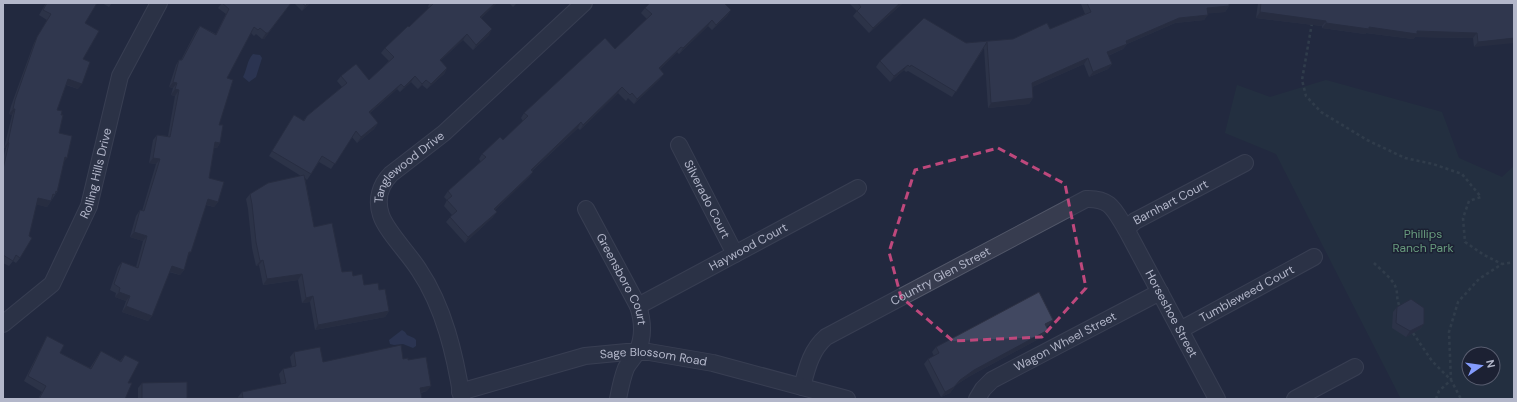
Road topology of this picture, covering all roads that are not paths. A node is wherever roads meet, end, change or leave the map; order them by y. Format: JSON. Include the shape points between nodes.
{"nodes":[{"id":1,"x":159,"y":3,"type":"edge"},
{"id":2,"x":584,"y":3,"type":"edge"},
{"id":3,"x":679,"y":145,"type":"dead end"},
{"id":4,"x":1245,"y":163,"type":"dead end"},
{"id":5,"x":858,"y":188,"type":"dead end"},
{"id":6,"x":1107,"y":203,"type":"joint"},
{"id":7,"x":586,"y":209,"type":"dead end"},
{"id":8,"x":1126,"y":229,"type":"junction"},
{"id":9,"x":735,"y":254,"type":"junction"},
{"id":10,"x":1314,"y":257,"type":"dead end"},
{"id":11,"x":1160,"y":292,"type":"junction"},
{"id":12,"x":638,"y":306,"type":"junction"},
{"id":13,"x":3,"y":324,"type":"edge"},
{"id":14,"x":1180,"y":330,"type":"junction"},
{"id":15,"x":637,"y":352,"type":"junction"},
{"id":16,"x":1355,"y":367,"type":"dead end"},
{"id":17,"x":802,"y":387,"type":"junction"},
{"id":18,"x":461,"y":395,"type":"edge"},
{"id":19,"x":618,"y":399,"type":"edge"},
{"id":20,"x":847,"y":399,"type":"edge"},
{"id":21,"x":977,"y":399,"type":"edge"},
{"id":22,"x":1217,"y":399,"type":"edge"},
{"id":23,"x":1295,"y":399,"type":"edge"}],
"edges":[{"from":1,"to":13,"type":"street","name":"Rolling Hills Drive","via":[[120,76],[89,206],[52,284]]},
{"from":2,"to":18,"type":"street","name":"Tanglewood Drive","via":[[444,133],[383,181],[378,205],[381,217],[430,287],[450,345]]},
{"from":3,"to":9,"type":"street","name":"Silverado Court"},
{"from":4,"to":8,"type":"street","name":"Barnhart Court","via":[[1135,221]]},
{"from":5,"to":9,"type":"street","name":"Haywood Court"},
{"from":6,"to":8,"type":"street","name":"Barnhart Court"},
{"from":6,"to":17,"type":"street","name":"Country Glen Street","via":[[1098,199],[1086,199],[826,337],[813,353]]},
{"from":7,"to":12,"type":"street","name":"Greensboro Court"},
{"from":8,"to":11,"type":"street","name":"Horseshoe Street"},
{"from":9,"to":12,"type":"street","name":"Haywood Court"},
{"from":10,"to":14,"type":"street","name":"Tumbleweed Court"},
{"from":11,"to":14,"type":"street","name":"Horseshoe Street"},
{"from":11,"to":21,"type":"street","name":"Wagon Wheel Street","via":[[992,380],[983,388]]},
{"from":12,"to":15,"type":"street","name":"Greensboro Court","via":[[643,326]]},
{"from":14,"to":22,"type":"street","name":"Horseshoe Street"},
{"from":15,"to":17,"type":"street","name":"Sage Blossom Road","via":[[691,358]]},
{"from":15,"to":18,"type":"street","name":"Sage Blossom Road","via":[[586,356]]},
{"from":15,"to":19,"type":"street","via":[[626,367]]},
{"from":16,"to":23,"type":"street"},
{"from":17,"to":20,"type":"street","name":"Sage Blossom Road"}]}
